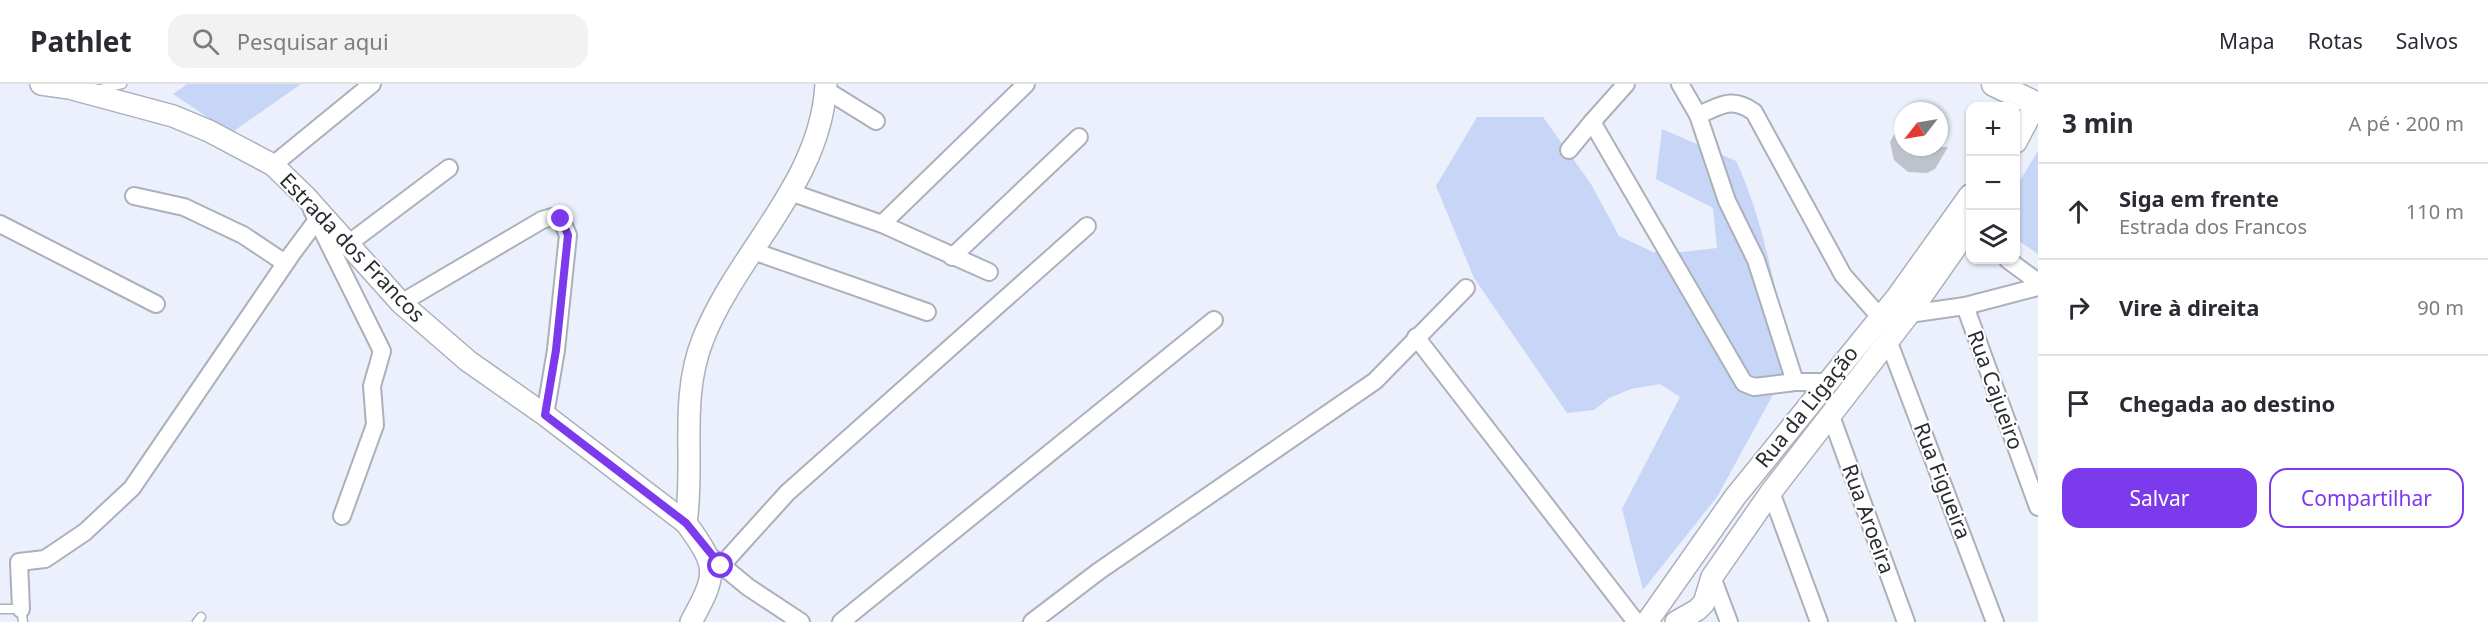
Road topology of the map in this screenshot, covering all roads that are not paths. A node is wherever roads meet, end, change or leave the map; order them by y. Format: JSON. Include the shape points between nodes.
{"nodes":[{"id":1,"x":41,"y":84,"type":"edge"},
{"id":2,"x":122,"y":84,"type":"edge"},
{"id":3,"x":372,"y":84,"type":"edge"},
{"id":4,"x":1026,"y":84,"type":"edge"},
{"id":5,"x":1626,"y":84,"type":"edge"},
{"id":6,"x":1680,"y":84,"type":"edge"},
{"id":7,"x":1999,"y":85,"type":"edge"},
{"id":8,"x":826,"y":87,"type":"edge"},
{"id":9,"x":86,"y":92,"type":"junction"},
{"id":10,"x":2037,"y":104,"type":"edge"},
{"id":11,"x":1698,"y":115,"type":"junction"},
{"id":12,"x":876,"y":121,"type":"dead end"},
{"id":13,"x":1592,"y":122,"type":"junction"},
{"id":14,"x":2020,"y":127,"type":"edge"},
{"id":15,"x":2020,"y":135,"type":"edge"},
{"id":16,"x":1079,"y":137,"type":"dead end"},
{"id":17,"x":1569,"y":150,"type":"dead end"},
{"id":18,"x":273,"y":165,"type":"junction"},
{"id":19,"x":449,"y":168,"type":"dead end"},
{"id":20,"x":790,"y":192,"type":"junction"},
{"id":21,"x":134,"y":196,"type":"dead end"},
{"id":22,"x":305,"y":196,"type":"junction"},
{"id":23,"x":317,"y":220,"type":"junction"},
{"id":24,"x":0,"y":224,"type":"edge"},
{"id":25,"x":882,"y":224,"type":"junction"},
{"id":26,"x":1088,"y":226,"type":"dead end"},
{"id":27,"x":1966,"y":227,"type":"edge"},
{"id":28,"x":348,"y":244,"type":"junction"},
{"id":29,"x":753,"y":250,"type":"junction"},
{"id":30,"x":952,"y":257,"type":"junction"},
{"id":31,"x":289,"y":258,"type":"junction"},
{"id":32,"x":2013,"y":264,"type":"edge"},
{"id":33,"x":989,"y":272,"type":"dead end"},
{"id":34,"x":2038,"y":282,"type":"edge"},
{"id":35,"x":2038,"y":287,"type":"edge"},
{"id":36,"x":1466,"y":288,"type":"dead end"},
{"id":37,"x":400,"y":303,"type":"junction"},
{"id":38,"x":156,"y":304,"type":"dead end"},
{"id":39,"x":1965,"y":306,"type":"junction"},
{"id":40,"x":927,"y":312,"type":"dead end"},
{"id":41,"x":1909,"y":314,"type":"junction"},
{"id":42,"x":1880,"y":317,"type":"junction"},
{"id":43,"x":1214,"y":320,"type":"dead end"},
{"id":44,"x":1416,"y":337,"type":"junction"},
{"id":45,"x":1888,"y":340,"type":"junction"},
{"id":46,"x":1795,"y":382,"type":"junction"},
{"id":47,"x":1828,"y":382,"type":"junction"},
{"id":48,"x":545,"y":415,"type":"junction"},
{"id":49,"x":1831,"y":416,"type":"junction"},
{"id":50,"x":1771,"y":492,"type":"junction"},
{"id":51,"x":2038,"y":507,"type":"edge"},
{"id":52,"x":342,"y":516,"type":"dead end"},
{"id":53,"x":686,"y":523,"type":"junction"},
{"id":54,"x":713,"y":558,"type":"junction"},
{"id":55,"x":1712,"y":577,"type":"junction"},
{"id":56,"x":0,"y":609,"type":"edge"},
{"id":57,"x":22,"y":615,"type":"edge"},
{"id":58,"x":691,"y":622,"type":"edge"},
{"id":59,"x":801,"y":622,"type":"edge"},
{"id":60,"x":841,"y":622,"type":"edge"},
{"id":61,"x":1032,"y":622,"type":"edge"},
{"id":62,"x":1636,"y":622,"type":"edge"},
{"id":63,"x":1647,"y":622,"type":"edge"},
{"id":64,"x":1676,"y":622,"type":"edge"},
{"id":65,"x":1729,"y":622,"type":"edge"},
{"id":66,"x":1819,"y":622,"type":"edge"},
{"id":67,"x":1906,"y":622,"type":"edge"},
{"id":68,"x":1995,"y":622,"type":"edge"}],
"edges":[{"from":1,"to":9,"type":"street","name":"Estrada dos Francos"},
{"from":2,"to":9,"type":"lane"},
{"from":3,"to":18,"type":"street"},
{"from":4,"to":25,"type":"street"},
{"from":5,"to":13,"type":"street"},
{"from":6,"to":11,"type":"street"},
{"from":7,"to":10,"type":"main road"},
{"from":8,"to":12,"type":"street"},
{"from":8,"to":20,"type":"street","via":[[818,132]]},
{"from":9,"to":18,"type":"street","name":"Estrada dos Francos","via":[[173,116]]},
{"from":10,"to":14,"type":"street"},
{"from":10,"to":15,"type":"street"},
{"from":11,"to":42,"type":"street","via":[[1726,103],[1740,102],[1754,112],[1843,275]]},
{"from":11,"to":46,"type":"street","via":[[1727,201],[1756,260]]},
{"from":13,"to":17,"type":"street"},
{"from":13,"to":46,"type":"street","via":[[1744,383],[1754,387]]},
{"from":16,"to":30,"type":"street"},
{"from":18,"to":22,"type":"street","name":"Estrada dos Francos"},
{"from":19,"to":28,"type":"street"},
{"from":20,"to":25,"type":"street"},
{"from":20,"to":29,"type":"street"},
{"from":21,"to":31,"type":"street","via":[[184,207],[243,235],[285,263]]},
{"from":22,"to":23,"type":"street"},
{"from":22,"to":28,"type":"street","name":"Estrada dos Francos"},
{"from":23,"to":31,"type":"street"},
{"from":23,"to":52,"type":"street","via":[[382,351],[372,386],[375,425]]},
{"from":24,"to":38,"type":"street"},
{"from":25,"to":30,"type":"street"},
{"from":26,"to":54,"type":"street"},
{"from":27,"to":41,"type":"street","name":"Rua da Ligação"},
{"from":27,"to":42,"type":"street","name":"Rua da Ligação"},
{"from":28,"to":37,"type":"street","name":"Estrada dos Francos"},
{"from":29,"to":40,"type":"street"},
{"from":29,"to":53,"type":"street","via":[[717,307],[692,371],[687,408]]},
{"from":30,"to":33,"type":"street"},
{"from":31,"to":57,"type":"street","via":[[132,488],[85,532],[45,559],[19,562]]},
{"from":32,"to":34,"type":"street"},
{"from":35,"to":39,"type":"street"},
{"from":36,"to":44,"type":"street"},
{"from":37,"to":48,"type":"street","name":"Estrada dos Francos","via":[[468,361]]},
{"from":37,"to":48,"type":"street","via":[[542,220],[561,219],[568,235]]},
{"from":39,"to":41,"type":"street"},
{"from":39,"to":51,"type":"street","name":"Rua Cajueiro"},
{"from":41,"to":45,"type":"street","name":"Rua da Ligação"},
{"from":42,"to":47,"type":"street","name":"Rua da Ligação"},
{"from":43,"to":60,"type":"street"},
{"from":44,"to":61,"type":"street","via":[[1376,381],[1099,571]]},
{"from":44,"to":62,"type":"street"},
{"from":45,"to":49,"type":"street","name":"Rua da Ligação"},
{"from":45,"to":68,"type":"street","name":"Rua Figueira"},
{"from":46,"to":47,"type":"street"},
{"from":47,"to":63,"type":"street","name":"Rua da Ligação","via":[[1735,497]]},
{"from":48,"to":53,"type":"street","name":"Estrada dos Francos"},
{"from":49,"to":50,"type":"street","name":"Rua da Ligação"},
{"from":49,"to":67,"type":"street","name":"Rua Aroeira"},
{"from":50,"to":55,"type":"street","name":"Rua da Ligação"},
{"from":50,"to":66,"type":"street"},
{"from":53,"to":54,"type":"street","name":"Estrada dos Francos"},
{"from":54,"to":58,"type":"street","name":"Estrada dos Francos","via":[[706,594]]},
{"from":54,"to":59,"type":"street"},
{"from":55,"to":64,"type":"street","name":"Rua da Ligação","via":[[1704,603]]},
{"from":55,"to":65,"type":"street"},
{"from":56,"to":57,"type":"lane"}]}
